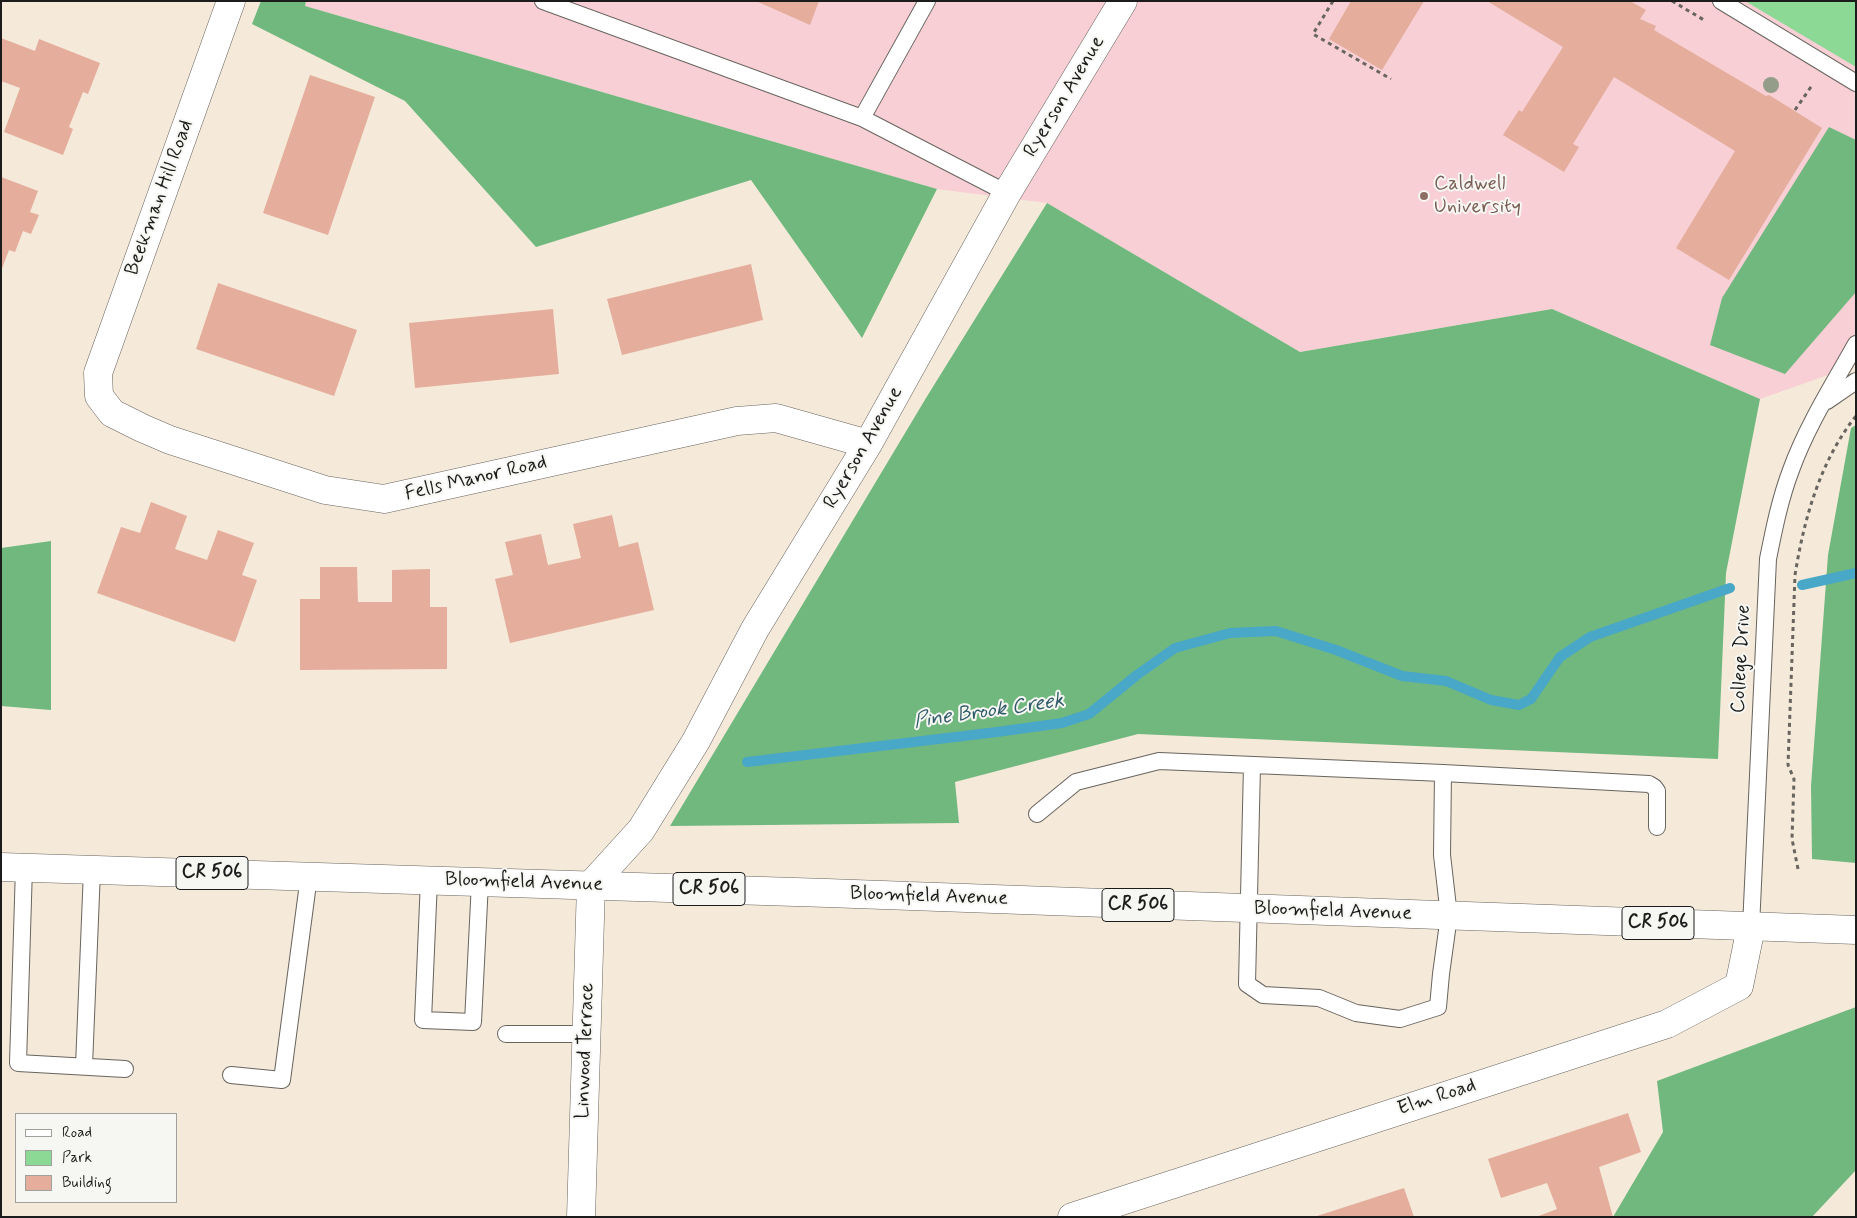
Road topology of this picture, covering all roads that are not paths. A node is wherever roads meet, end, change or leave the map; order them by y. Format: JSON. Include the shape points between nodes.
{"nodes":[{"id":1,"x":231,"y":1,"type":"edge"},
{"id":2,"x":543,"y":1,"type":"edge"},
{"id":3,"x":927,"y":1,"type":"edge"},
{"id":4,"x":1123,"y":1,"type":"edge"},
{"id":5,"x":1721,"y":1,"type":"edge"},
{"id":6,"x":1856,"y":83,"type":"edge"},
{"id":7,"x":862,"y":118,"type":"junction"},
{"id":8,"x":1007,"y":193,"type":"junction"},
{"id":9,"x":1856,"y":344,"type":"edge"},
{"id":10,"x":1856,"y":381,"type":"edge"},
{"id":11,"x":99,"y":396,"type":"joint"},
{"id":12,"x":1823,"y":404,"type":"junction"},
{"id":13,"x":868,"y":444,"type":"junction"},
{"id":14,"x":1252,"y":765,"type":"junction"},
{"id":15,"x":1443,"y":773,"type":"junction"},
{"id":16,"x":1037,"y":814,"type":"dead end"},
{"id":17,"x":1657,"y":826,"type":"dead end"},
{"id":18,"x":12,"y":867,"type":"edge"},
{"id":19,"x":92,"y":870,"type":"junction"},
{"id":20,"x":309,"y":876,"type":"junction"},
{"id":21,"x":429,"y":880,"type":"junction"},
{"id":22,"x":480,"y":882,"type":"junction"},
{"id":23,"x":591,"y":885,"type":"junction"},
{"id":24,"x":1249,"y":909,"type":"junction"},
{"id":25,"x":1449,"y":916,"type":"junction"},
{"id":26,"x":1751,"y":927,"type":"junction"},
{"id":27,"x":1856,"y":930,"type":"edge"},
{"id":28,"x":506,"y":1034,"type":"dead end"},
{"id":29,"x":587,"y":1034,"type":"junction"},
{"id":30,"x":84,"y":1066,"type":"junction"},
{"id":31,"x":124,"y":1069,"type":"dead end"},
{"id":32,"x":231,"y":1074,"type":"dead end"},
{"id":33,"x":1104,"y":1212,"type":"edge"},
{"id":34,"x":581,"y":1217,"type":"edge"},
{"id":35,"x":1072,"y":1217,"type":"edge"}],
"edges":[{"from":1,"to":11,"type":"street","name":"Beekman Hill Road","via":[[107,343],[98,373]]},
{"from":2,"to":7,"type":"lane"},
{"from":3,"to":7,"type":"lane"},
{"from":4,"to":8,"type":"street","name":"Ryerson Avenue"},
{"from":5,"to":6,"type":"lane"},
{"from":7,"to":8,"type":"lane"},
{"from":8,"to":13,"type":"street","name":"Ryerson Avenue"},
{"from":9,"to":12,"type":"lane","name":"College Drive"},
{"from":10,"to":12,"type":"lane","name":"College Drive"},
{"from":11,"to":13,"type":"street","name":"Fells Manor Road","via":[[112,413],[170,440],[325,490],[384,499],[738,421],[776,418]]},
{"from":12,"to":26,"type":"lane","name":"College Drive","via":[[1791,469],[1778,508],[1768,559]]},
{"from":13,"to":23,"type":"street","name":"Ryerson Avenue","via":[[755,629],[696,741],[642,830]]},
{"from":14,"to":15,"type":"lane"},
{"from":14,"to":16,"type":"lane","via":[[1159,761],[1076,782]]},
{"from":14,"to":24,"type":"lane"},
{"from":15,"to":17,"type":"lane","via":[[1650,784],[1657,790]]},
{"from":15,"to":25,"type":"lane","via":[[1442,855]]},
{"from":18,"to":19,"type":"street","name":"Bloomfield Avenue","number":"CR 506"},
{"from":18,"to":30,"type":"lane","via":[[18,1062]]},
{"from":19,"to":20,"type":"street","name":"Bloomfield Avenue","number":"CR 506"},
{"from":19,"to":30,"type":"lane"},
{"from":20,"to":21,"type":"street","name":"Bloomfield Avenue","number":"CR 506"},
{"from":20,"to":32,"type":"lane","via":[[282,1080]]},
{"from":21,"to":22,"type":"street","name":"Bloomfield Avenue","number":"CR 506"},
{"from":21,"to":22,"type":"lane","via":[[423,1020],[473,1022]]},
{"from":22,"to":23,"type":"street","name":"Bloomfield Avenue","number":"CR 506"},
{"from":23,"to":24,"type":"street","name":"Bloomfield Avenue","number":"CR 506"},
{"from":23,"to":29,"type":"street","name":"Linwood Terrace"},
{"from":24,"to":25,"type":"street","name":"Bloomfield Avenue","number":"CR 506"},
{"from":24,"to":25,"type":"lane","via":[[1247,984],[1263,995],[1319,998],[1356,1013],[1400,1019],[1438,1007]]},
{"from":25,"to":26,"type":"street","name":"Bloomfield Avenue","number":"CR 506"},
{"from":26,"to":27,"type":"street","name":"Bloomfield Avenue","number":"CR 506"},
{"from":26,"to":33,"type":"street","name":"Elm Road","via":[[1739,986],[1667,1024]]},
{"from":28,"to":29,"type":"lane"},
{"from":29,"to":34,"type":"street","name":"Linwood Terrace"},
{"from":30,"to":31,"type":"lane"},
{"from":33,"to":35,"type":"street","name":"Elm Road"}]}
